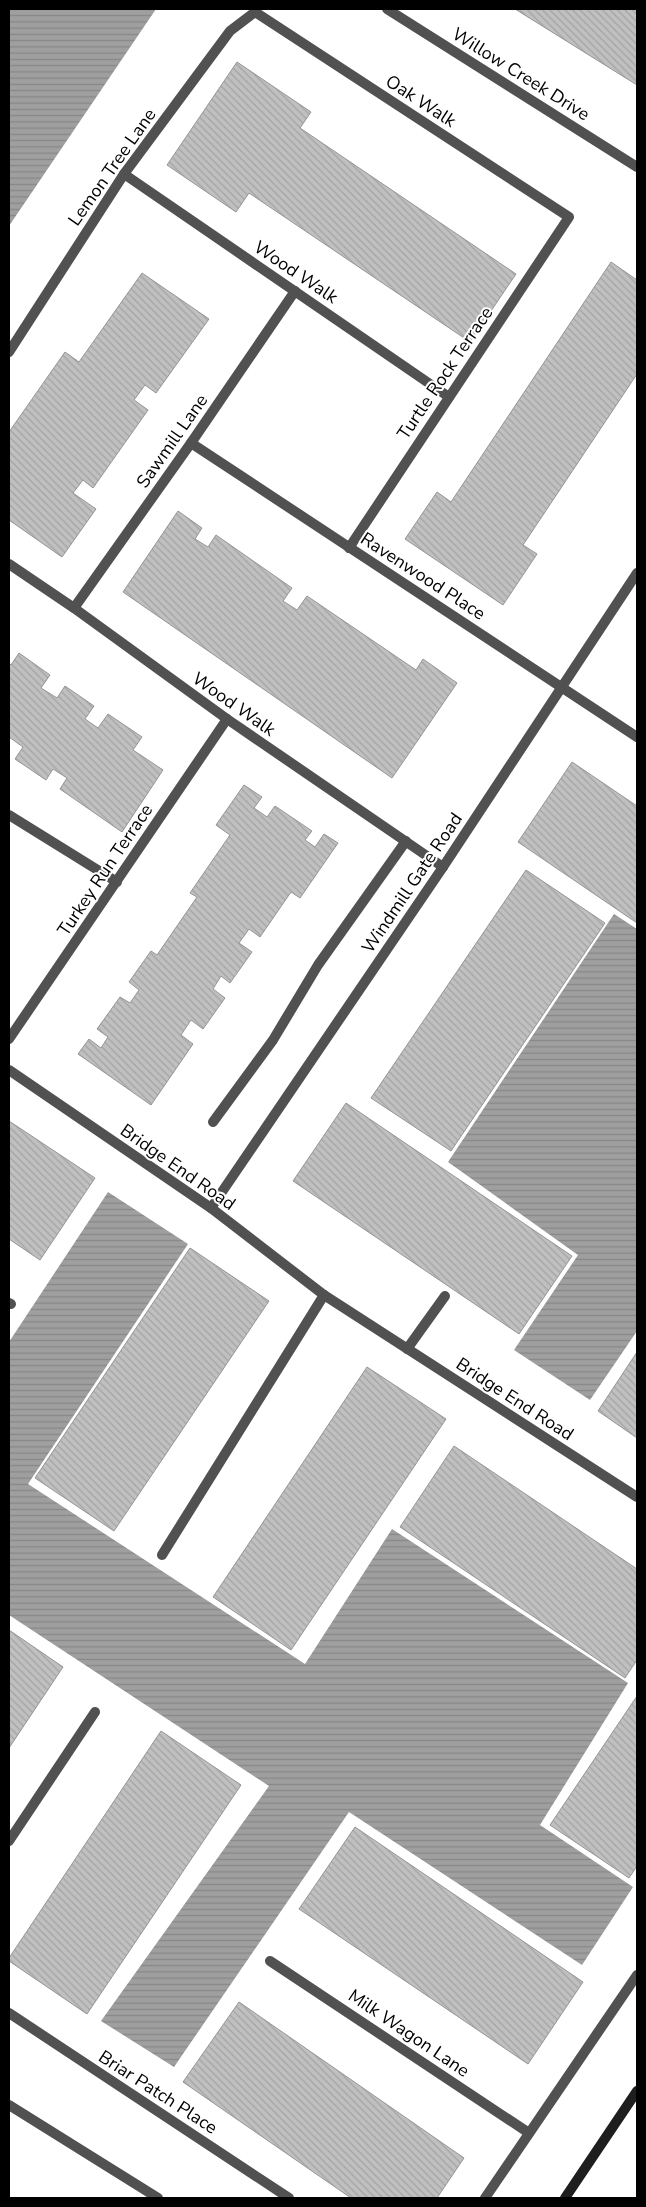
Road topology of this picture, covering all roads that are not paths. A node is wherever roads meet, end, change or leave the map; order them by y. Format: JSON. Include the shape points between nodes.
{"nodes":[{"id":1,"x":387,"y":9,"type":"edge"},
{"id":2,"x":255,"y":12,"type":"joint"},
{"id":3,"x":637,"y":167,"type":"edge"},
{"id":4,"x":124,"y":174,"type":"junction"},
{"id":5,"x":569,"y":217,"type":"joint"},
{"id":6,"x":295,"y":291,"type":"junction"},
{"id":7,"x":9,"y":352,"type":"edge"},
{"id":8,"x":449,"y":396,"type":"junction"},
{"id":9,"x":192,"y":443,"type":"junction"},
{"id":10,"x":349,"y":548,"type":"junction"},
{"id":11,"x":9,"y":564,"type":"edge"},
{"id":12,"x":637,"y":573,"type":"edge"},
{"id":13,"x":74,"y":608,"type":"junction"},
{"id":14,"x":562,"y":686,"type":"junction"},
{"id":15,"x":227,"y":720,"type":"junction"},
{"id":16,"x":637,"y":737,"type":"edge"},
{"id":17,"x":9,"y":815,"type":"edge"},
{"id":18,"x":406,"y":841,"type":"junction"},
{"id":19,"x":443,"y":867,"type":"junction"},
{"id":20,"x":117,"y":882,"type":"junction"},
{"id":21,"x":9,"y":1039,"type":"edge"},
{"id":22,"x":9,"y":1070,"type":"edge"},
{"id":23,"x":213,"y":1122,"type":"dead end"},
{"id":24,"x":211,"y":1208,"type":"junction"},
{"id":25,"x":324,"y":1295,"type":"junction"},
{"id":26,"x":445,"y":1296,"type":"dead end"},
{"id":27,"x":407,"y":1349,"type":"junction"},
{"id":28,"x":637,"y":1497,"type":"edge"},
{"id":29,"x":162,"y":1555,"type":"dead end"},
{"id":30,"x":95,"y":1712,"type":"dead end"},
{"id":31,"x":9,"y":1841,"type":"edge"},
{"id":32,"x":270,"y":1961,"type":"dead end"},
{"id":33,"x":637,"y":1975,"type":"edge"},
{"id":34,"x":9,"y":2013,"type":"edge"},
{"id":35,"x":637,"y":2091,"type":"edge"},
{"id":36,"x":9,"y":2105,"type":"edge"},
{"id":37,"x":529,"y":2133,"type":"junction"},
{"id":38,"x":158,"y":2198,"type":"edge"},
{"id":39,"x":289,"y":2198,"type":"edge"},
{"id":40,"x":485,"y":2198,"type":"edge"},
{"id":41,"x":565,"y":2198,"type":"edge"}],
"edges":[{"from":1,"to":3,"type":"street","name":"Willow Creek Drive"},
{"from":2,"to":4,"type":"street","name":"Lemon Tree Lane","via":[[230,31]]},
{"from":2,"to":5,"type":"street","name":"Oak Walk"},
{"from":4,"to":6,"type":"street","name":"Wood Walk"},
{"from":4,"to":7,"type":"street","name":"Lemon Tree Lane"},
{"from":5,"to":8,"type":"street","name":"Turtle Rock Terrace"},
{"from":6,"to":8,"type":"street","name":"Wood Walk"},
{"from":6,"to":9,"type":"street","name":"Sawmill Lane"},
{"from":8,"to":10,"type":"street","name":"Turtle Rock Terrace"},
{"from":9,"to":10,"type":"street","name":"Ravenwood Place"},
{"from":9,"to":13,"type":"street","name":"Sawmill Lane"},
{"from":10,"to":14,"type":"street","name":"Ravenwood Place"},
{"from":11,"to":13,"type":"street","name":"Wood Walk"},
{"from":12,"to":14,"type":"street","name":"Windmill Gate Road"},
{"from":13,"to":15,"type":"street","name":"Wood Walk"},
{"from":14,"to":16,"type":"street","name":"Ravenwood Place"},
{"from":14,"to":19,"type":"street","name":"Windmill Gate Road"},
{"from":15,"to":18,"type":"street","name":"Wood Walk"},
{"from":15,"to":20,"type":"street","name":"Turkey Run Terrace"},
{"from":17,"to":20,"type":"street"},
{"from":18,"to":19,"type":"street","name":"Wood Walk"},
{"from":18,"to":23,"type":"street","via":[[318,965],[273,1040]]},
{"from":19,"to":24,"type":"street","name":"Windmill Gate Road"},
{"from":20,"to":21,"type":"street","name":"Turkey Run Terrace"},
{"from":22,"to":24,"type":"street","name":"Bridge End Road"},
{"from":24,"to":25,"type":"street","name":"Bridge End Road"},
{"from":25,"to":27,"type":"street","name":"Bridge End Road"},
{"from":25,"to":29,"type":"street"},
{"from":26,"to":27,"type":"street"},
{"from":27,"to":28,"type":"street","name":"Bridge End Road"},
{"from":30,"to":31,"type":"street"},
{"from":32,"to":37,"type":"street","name":"Milk Wagon Lane"},
{"from":33,"to":37,"type":"street"},
{"from":34,"to":39,"type":"street","name":"Briar Patch Place"},
{"from":35,"to":41,"type":"street"},
{"from":36,"to":38,"type":"street"},
{"from":37,"to":40,"type":"street"}]}
